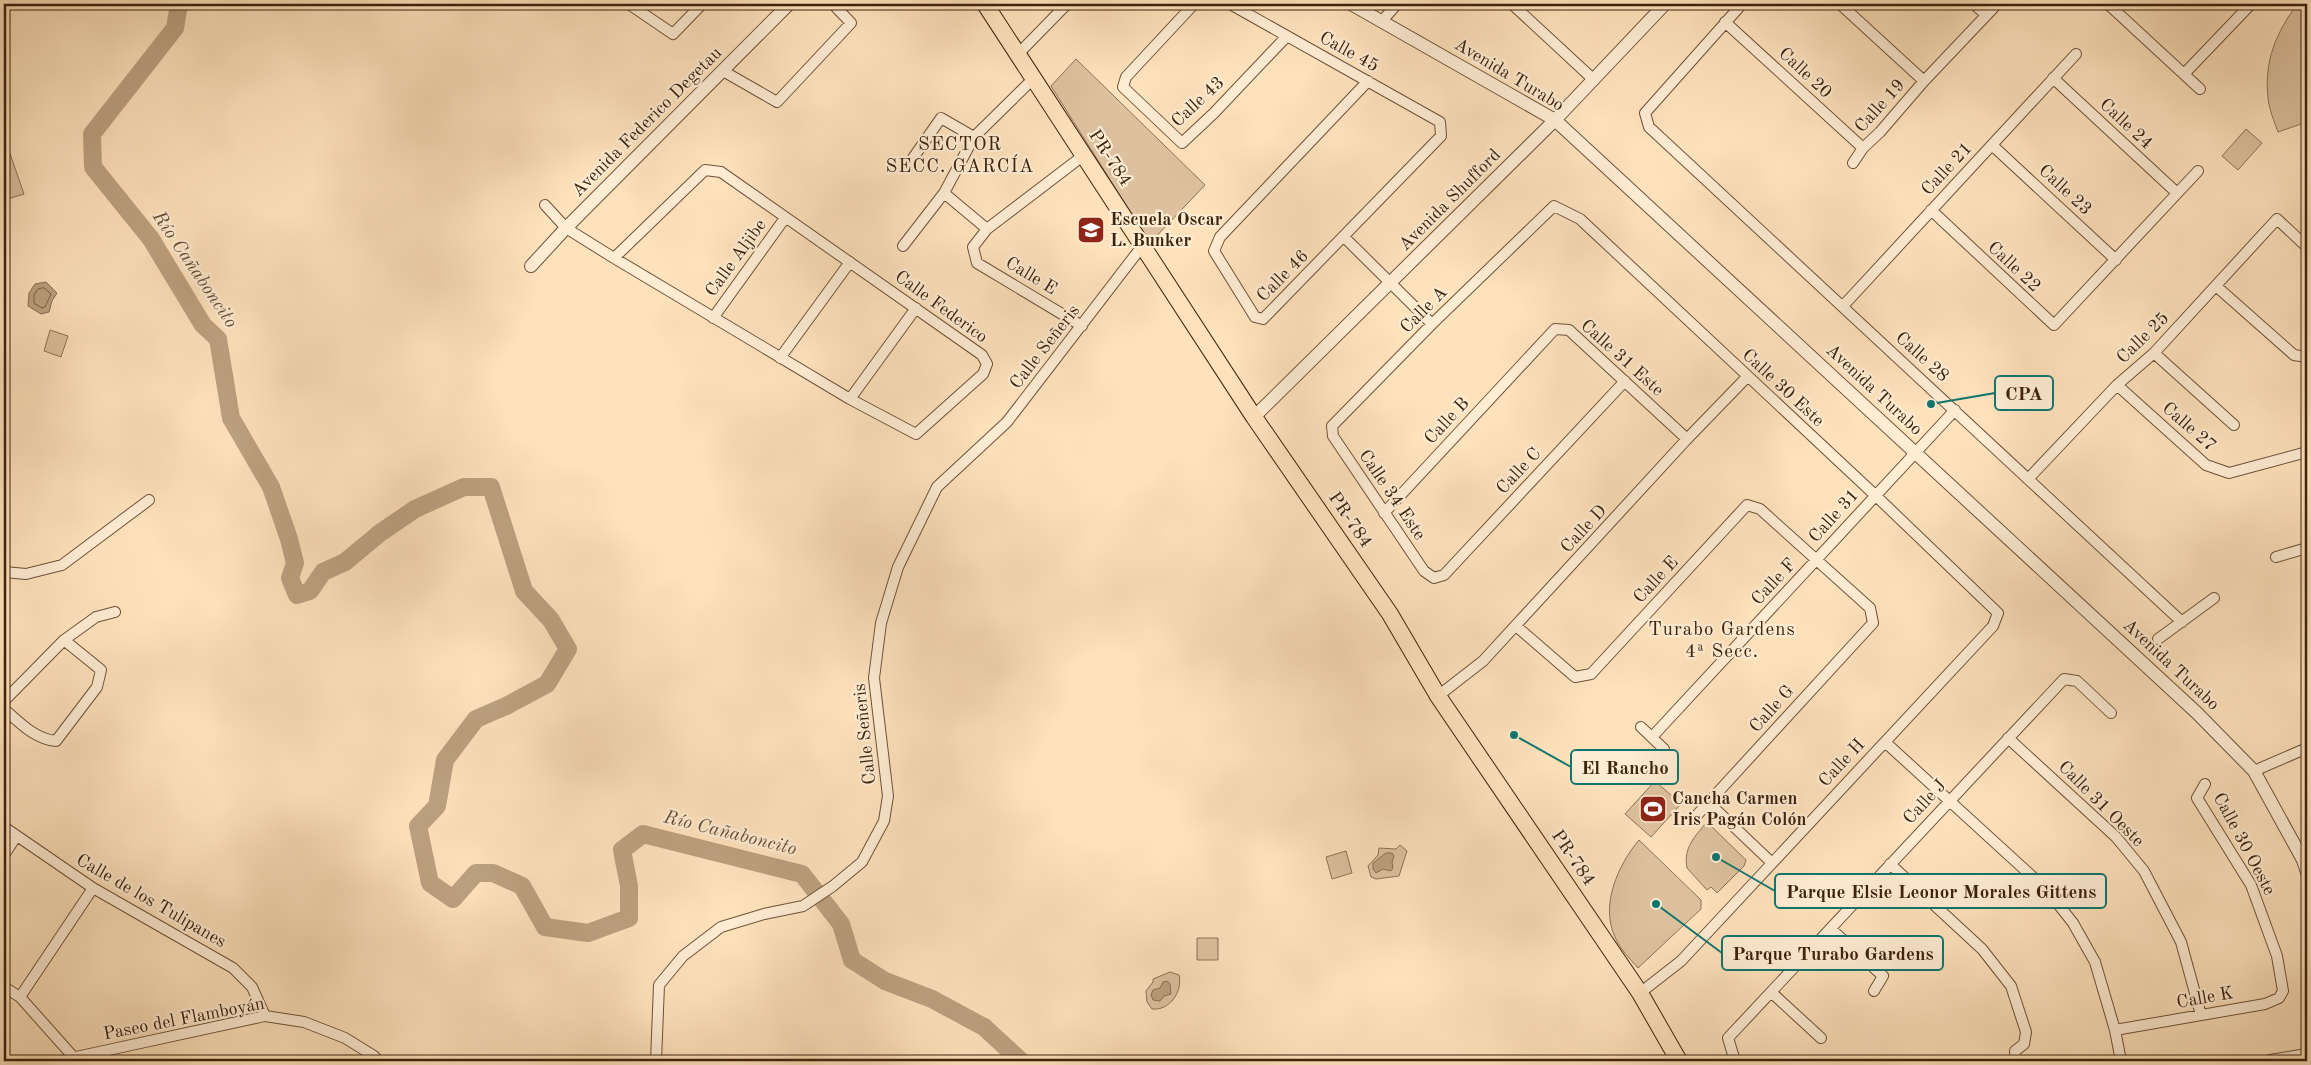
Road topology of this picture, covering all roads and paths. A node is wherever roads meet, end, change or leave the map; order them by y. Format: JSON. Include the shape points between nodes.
{"nodes":[{"id":1,"x":629,"y":4,"type":"edge"},
{"id":2,"x":702,"y":4,"type":"edge"},
{"id":3,"x":789,"y":4,"type":"edge"},
{"id":4,"x":833,"y":4,"type":"edge"},
{"id":5,"x":985,"y":4,"type":"edge"},
{"id":6,"x":1067,"y":4,"type":"edge"},
{"id":7,"x":1194,"y":4,"type":"edge"},
{"id":8,"x":1230,"y":4,"type":"edge"},
{"id":9,"x":1351,"y":4,"type":"edge"},
{"id":10,"x":1397,"y":4,"type":"edge"},
{"id":11,"x":1512,"y":4,"type":"edge"},
{"id":12,"x":1665,"y":4,"type":"edge"},
{"id":13,"x":1742,"y":4,"type":"edge"},
{"id":14,"x":1840,"y":4,"type":"edge"},
{"id":15,"x":1974,"y":4,"type":"edge"},
{"id":16,"x":1997,"y":4,"type":"edge"},
{"id":17,"x":2251,"y":4,"type":"edge"},
{"id":18,"x":2115,"y":6,"type":"edge"},
{"id":19,"x":1986,"y":15,"type":"junction"},
{"id":20,"x":1382,"y":21,"type":"junction"},
{"id":21,"x":1725,"y":22,"type":"junction"},
{"id":22,"x":1286,"y":36,"type":"junction"},
{"id":23,"x":1018,"y":54,"type":"junction"},
{"id":24,"x":2076,"y":54,"type":"dead end"},
{"id":25,"x":723,"y":71,"type":"junction"},
{"id":26,"x":2184,"y":74,"type":"junction"},
{"id":27,"x":1034,"y":78,"type":"junction"},
{"id":28,"x":2053,"y":78,"type":"junction"},
{"id":29,"x":1594,"y":80,"type":"junction"},
{"id":30,"x":1368,"y":81,"type":"junction"},
{"id":31,"x":1924,"y":81,"type":"junction"},
{"id":32,"x":2200,"y":89,"type":"dead end"},
{"id":33,"x":1555,"y":120,"type":"junction"},
{"id":34,"x":1441,"y":136,"type":"joint"},
{"id":35,"x":974,"y":137,"type":"junction"},
{"id":36,"x":1992,"y":145,"type":"junction"},
{"id":37,"x":1863,"y":148,"type":"junction"},
{"id":38,"x":1084,"y":155,"type":"junction"},
{"id":39,"x":1853,"y":163,"type":"dead end"},
{"id":40,"x":906,"y":168,"type":"dead end"},
{"id":41,"x":2198,"y":171,"type":"dead end"},
{"id":42,"x":944,"y":193,"type":"junction"},
{"id":43,"x":2177,"y":193,"type":"junction"},
{"id":44,"x":545,"y":205,"type":"dead end"},
{"id":45,"x":1930,"y":210,"type":"junction"},
{"id":46,"x":785,"y":218,"type":"junction"},
{"id":47,"x":1541,"y":218,"type":"joint"},
{"id":48,"x":566,"y":228,"type":"junction"},
{"id":49,"x":987,"y":228,"type":"junction"},
{"id":50,"x":1344,"y":237,"type":"junction"},
{"id":51,"x":1143,"y":244,"type":"junction"},
{"id":52,"x":903,"y":246,"type":"dead end"},
{"id":53,"x":2307,"y":247,"type":"edge"},
{"id":54,"x":614,"y":258,"type":"junction"},
{"id":55,"x":2116,"y":260,"type":"junction"},
{"id":56,"x":850,"y":262,"type":"junction"},
{"id":57,"x":531,"y":266,"type":"dead end"},
{"id":58,"x":1390,"y":284,"type":"junction"},
{"id":59,"x":2216,"y":286,"type":"junction"},
{"id":60,"x":1843,"y":306,"type":"junction"},
{"id":61,"x":916,"y":308,"type":"junction"},
{"id":62,"x":713,"y":318,"type":"junction"},
{"id":63,"x":1432,"y":324,"type":"junction"},
{"id":64,"x":1082,"y":326,"type":"junction"},
{"id":65,"x":1534,"y":352,"type":"joint"},
{"id":66,"x":2154,"y":353,"type":"junction"},
{"id":67,"x":2307,"y":357,"type":"edge"},
{"id":68,"x":780,"y":358,"type":"junction"},
{"id":69,"x":1747,"y":377,"type":"junction"},
{"id":70,"x":1625,"y":381,"type":"junction"},
{"id":71,"x":2117,"y":385,"type":"junction"},
{"id":72,"x":850,"y":399,"type":"junction"},
{"id":73,"x":1956,"y":410,"type":"junction"},
{"id":74,"x":1254,"y":417,"type":"junction"},
{"id":75,"x":2234,"y":425,"type":"dead end"},
{"id":76,"x":1332,"y":426,"type":"joint"},
{"id":77,"x":1687,"y":439,"type":"junction"},
{"id":78,"x":2307,"y":452,"type":"edge"},
{"id":79,"x":1915,"y":453,"type":"junction"},
{"id":80,"x":2029,"y":478,"type":"junction"},
{"id":81,"x":1875,"y":495,"type":"junction"},
{"id":82,"x":149,"y":500,"type":"dead end"},
{"id":83,"x":1384,"y":513,"type":"junction"},
{"id":84,"x":2307,"y":548,"type":"edge"},
{"id":85,"x":2276,"y":557,"type":"dead end"},
{"id":86,"x":1817,"y":559,"type":"junction"},
{"id":87,"x":4,"y":572,"type":"edge"},
{"id":88,"x":1434,"y":578,"type":"joint"},
{"id":89,"x":2214,"y":598,"type":"dead end"},
{"id":90,"x":115,"y":612,"type":"dead end"},
{"id":91,"x":1998,"y":613,"type":"joint"},
{"id":92,"x":2182,"y":622,"type":"junction"},
{"id":93,"x":1516,"y":626,"type":"junction"},
{"id":94,"x":2158,"y":639,"type":"dead end"},
{"id":95,"x":64,"y":640,"type":"junction"},
{"id":96,"x":1438,"y":696,"type":"junction"},
{"id":97,"x":4,"y":701,"type":"edge"},
{"id":98,"x":4,"y":709,"type":"edge"},
{"id":99,"x":2111,"y":713,"type":"dead end"},
{"id":100,"x":1641,"y":727,"type":"dead end"},
{"id":101,"x":1652,"y":737,"type":"junction"},
{"id":102,"x":2008,"y":738,"type":"junction"},
{"id":103,"x":1885,"y":742,"type":"junction"},
{"id":104,"x":2307,"y":748,"type":"edge"},
{"id":105,"x":1664,"y":749,"type":"dead end"},
{"id":106,"x":2254,"y":771,"type":"junction"},
{"id":107,"x":2206,"y":784,"type":"dead end"},
{"id":108,"x":1949,"y":801,"type":"junction"},
{"id":109,"x":1709,"y":803,"type":"junction"},
{"id":110,"x":1697,"y":815,"type":"dead end"},
{"id":111,"x":4,"y":828,"type":"edge"},
{"id":112,"x":16,"y":837,"type":"junction"},
{"id":113,"x":4,"y":855,"type":"edge"},
{"id":114,"x":1771,"y":862,"type":"junction"},
{"id":115,"x":2306,"y":863,"type":"edge"},
{"id":116,"x":1890,"y":864,"type":"junction"},
{"id":117,"x":93,"y":888,"type":"junction"},
{"id":118,"x":1831,"y":929,"type":"junction"},
{"id":119,"x":2281,"y":978,"type":"joint"},
{"id":120,"x":4,"y":988,"type":"edge"},
{"id":121,"x":1874,"y":991,"type":"dead end"},
{"id":122,"x":1771,"y":992,"type":"junction"},
{"id":123,"x":1640,"y":993,"type":"junction"},
{"id":124,"x":20,"y":997,"type":"junction"},
{"id":125,"x":2201,"y":1015,"type":"junction"},
{"id":126,"x":266,"y":1016,"type":"junction"},
{"id":127,"x":2115,"y":1030,"type":"junction"},
{"id":128,"x":1821,"y":1038,"type":"dead end"},
{"id":129,"x":2307,"y":1055,"type":"edge"},
{"id":130,"x":76,"y":1059,"type":"edge"},
{"id":131,"x":378,"y":1061,"type":"edge"},
{"id":132,"x":656,"y":1061,"type":"edge"},
{"id":133,"x":1679,"y":1061,"type":"edge"},
{"id":134,"x":1734,"y":1061,"type":"edge"},
{"id":135,"x":2016,"y":1061,"type":"edge"},
{"id":136,"x":2120,"y":1061,"type":"edge"},
{"id":137,"x":2270,"y":1061,"type":"edge"}],
"edges":[{"from":1,"to":2,"type":"street","via":[[673,34]]},
{"from":3,"to":25,"type":"street","name":"Avenida Federico Degetau"},
{"from":4,"to":25,"type":"street","via":[[851,23],[776,102]]},
{"from":5,"to":23,"type":"main road","name":"PR-784","number":"PR-784"},
{"from":6,"to":23,"type":"street"},
{"from":7,"to":22,"type":"street","name":"Calle 43","via":[[1126,77],[1123,87],[1182,143]]},
{"from":8,"to":22,"type":"street","name":"Calle 45"},
{"from":9,"to":20,"type":"street","name":"Avenida Turabo"},
{"from":10,"to":20,"type":"street"},
{"from":11,"to":29,"type":"street"},
{"from":12,"to":29,"type":"street","name":"Avenida Shufford"},
{"from":13,"to":21,"type":"street"},
{"from":14,"to":31,"type":"street","name":"Calle 19"},
{"from":15,"to":19,"type":"street"},
{"from":16,"to":19,"type":"street"},
{"from":17,"to":26,"type":"street"},
{"from":18,"to":26,"type":"street"},
{"from":19,"to":31,"type":"street"},
{"from":20,"to":33,"type":"street","name":"Avenida Turabo"},
{"from":21,"to":37,"type":"street","name":"Calle 20"},
{"from":21,"to":60,"type":"street","name":"Calle 28","via":[[1646,113],[1650,127]]},
{"from":22,"to":30,"type":"street","name":"Calle 45"},
{"from":23,"to":27,"type":"main road","name":"PR-784","number":"PR-784"},
{"from":24,"to":28,"type":"street","name":"Calle 21"},
{"from":25,"to":48,"type":"street","name":"Avenida Federico Degetau"},
{"from":26,"to":32,"type":"street"},
{"from":27,"to":35,"type":"street"},
{"from":27,"to":38,"type":"main road","name":"PR-784","number":"PR-784"},
{"from":28,"to":36,"type":"street","name":"Calle 21"},
{"from":28,"to":43,"type":"street","name":"Calle 24"},
{"from":29,"to":33,"type":"street","name":"Avenida Shufford"},
{"from":30,"to":34,"type":"street","name":"Calle 45","via":[[1440,122]]},
{"from":30,"to":50,"type":"street","name":"Calle 46","via":[[1220,237],[1214,252],[1256,317],[1263,319]]},
{"from":31,"to":37,"type":"street","name":"Calle 19"},
{"from":33,"to":58,"type":"street","name":"Avenida Shufford"},
{"from":33,"to":79,"type":"street","name":"Avenida Turabo"},
{"from":34,"to":50,"type":"street","name":"Calle 46"},
{"from":35,"to":40,"type":"street","via":[[941,118]]},
{"from":35,"to":42,"type":"street"},
{"from":36,"to":45,"type":"street","name":"Calle 21"},
{"from":36,"to":55,"type":"street","name":"Calle 23"},
{"from":37,"to":39,"type":"street","name":"Calle 19"},
{"from":38,"to":49,"type":"street"},
{"from":38,"to":51,"type":"main road","name":"PR-784","number":"PR-784"},
{"from":41,"to":43,"type":"street"},
{"from":42,"to":49,"type":"street"},
{"from":42,"to":52,"type":"street"},
{"from":43,"to":55,"type":"street"},
{"from":44,"to":48,"type":"street","name":"Calle Federico"},
{"from":45,"to":55,"type":"street","name":"Calle 22","via":[[2054,326]]},
{"from":45,"to":60,"type":"street","name":"Calle 21"},
{"from":46,"to":54,"type":"street","name":"Calle Federico","via":[[721,172],[705,170]]},
{"from":46,"to":56,"type":"street","name":"Calle Federico"},
{"from":46,"to":62,"type":"street","name":"Calle Aljibe"},
{"from":47,"to":63,"type":"street","name":"Calle A"},
{"from":47,"to":69,"type":"street","name":"Calle 30 Este","via":[[1554,206],[1580,220]]},
{"from":48,"to":54,"type":"street","name":"Calle Federico"},
{"from":48,"to":57,"type":"street","name":"Avenida Federico Degetau"},
{"from":49,"to":64,"type":"street","name":"Calle E","via":[[973,247],[977,263]]},
{"from":50,"to":58,"type":"street"},
{"from":51,"to":64,"type":"street","name":"Calle Señeris"},
{"from":51,"to":74,"type":"main road","name":"PR-784","number":"PR-784"},
{"from":53,"to":59,"type":"street","name":"Calle 25","via":[[2277,218]]},
{"from":54,"to":62,"type":"street","name":"Calle Federico"},
{"from":56,"to":61,"type":"street","name":"Calle Federico"},
{"from":56,"to":68,"type":"street"},
{"from":58,"to":63,"type":"street"},
{"from":58,"to":74,"type":"street","name":"Avenida Shufford"},
{"from":59,"to":66,"type":"street","name":"Calle 25"},
{"from":59,"to":67,"type":"street","via":[[2294,355]]},
{"from":60,"to":73,"type":"street","name":"Calle 28"},
{"from":61,"to":72,"type":"street"},
{"from":61,"to":72,"type":"street","name":"Calle Federico","via":[[982,355],[987,364],[984,374],[916,434]]},
{"from":62,"to":68,"type":"street","name":"Calle Federico"},
{"from":63,"to":76,"type":"street","name":"Calle A"},
{"from":64,"to":132,"type":"street","name":"Calle Señeris","via":[[1007,422],[937,487],[898,566],[881,623],[874,678],[888,796],[884,820],[862,862],[803,906],[721,927],[683,956],[659,985]]},
{"from":65,"to":70,"type":"street","name":"Calle 31 Este","via":[[1555,329],[1569,330]]},
{"from":65,"to":83,"type":"street","name":"Calle B"},
{"from":66,"to":71,"type":"street","name":"Calle 25"},
{"from":66,"to":75,"type":"street"},
{"from":68,"to":72,"type":"street","name":"Calle Federico"},
{"from":69,"to":77,"type":"street","name":"Calle D"},
{"from":69,"to":81,"type":"street","name":"Calle 30 Este"},
{"from":70,"to":77,"type":"street","name":"Calle 31 Este"},
{"from":70,"to":88,"type":"street","name":"Calle C","via":[[1444,575]]},
{"from":71,"to":78,"type":"street","name":"Calle 27","via":[[2206,465],[2228,473]]},
{"from":71,"to":80,"type":"street","name":"Calle 25"},
{"from":73,"to":79,"type":"street","name":"Calle 31"},
{"from":73,"to":80,"type":"street","name":"Calle 28"},
{"from":74,"to":96,"type":"main road","name":"PR-784","number":"PR-784","via":[[1390,614]]},
{"from":76,"to":83,"type":"street","name":"Calle 34 Este","via":[[1333,436]]},
{"from":77,"to":93,"type":"street","name":"Calle D"},
{"from":79,"to":81,"type":"street","name":"Calle 31"},
{"from":79,"to":106,"type":"street","name":"Avenida Turabo","via":[[2198,713]]},
{"from":80,"to":92,"type":"street","name":"Calle 28"},
{"from":81,"to":86,"type":"street","name":"Calle 31"},
{"from":81,"to":91,"type":"street","name":"Calle 30 Este"},
{"from":82,"to":87,"type":"street","via":[[62,565],[26,574]]},
{"from":83,"to":88,"type":"street","name":"Calle 34 Este","via":[[1424,571]]},
{"from":84,"to":85,"type":"street"},
{"from":86,"to":93,"type":"street","name":"Calle E","via":[[1760,509],[1747,505],[1591,674],[1575,677]]},
{"from":86,"to":101,"type":"street","name":"Calle F"},
{"from":86,"to":109,"type":"street","name":"Calle G","via":[[1870,608],[1873,623]]},
{"from":89,"to":92,"type":"street"},
{"from":90,"to":95,"type":"street","via":[[96,616]]},
{"from":91,"to":103,"type":"street","name":"Calle H","via":[[1993,626]]},
{"from":92,"to":94,"type":"street"},
{"from":93,"to":96,"type":"street","name":"Calle D","via":[[1483,661]]},
{"from":95,"to":97,"type":"street"},
{"from":95,"to":98,"type":"street","via":[[101,670],[97,687],[56,741],[45,740],[29,731]]},
{"from":96,"to":123,"type":"main road","name":"PR-784","number":"PR-784"},
{"from":99,"to":102,"type":"street","name":"Calle J","via":[[2077,681],[2064,679]]},
{"from":100,"to":101,"type":"street"},
{"from":101,"to":105,"type":"street"},
{"from":102,"to":108,"type":"street","name":"Calle J"},
{"from":102,"to":125,"type":"street","name":"Calle 31 Oeste","via":[[2116,837],[2144,871],[2181,942]]},
{"from":103,"to":108,"type":"street"},
{"from":103,"to":114,"type":"street","name":"Calle H"},
{"from":104,"to":106,"type":"street"},
{"from":106,"to":115,"type":"street","name":"Avenida Turabo"},
{"from":107,"to":119,"type":"street","name":"Calle 30 Oeste","via":[[2197,798],[2251,886],[2277,956]]},
{"from":108,"to":116,"type":"street","name":"Calle J"},
{"from":108,"to":127,"type":"street","via":[[2047,890],[2073,923],[2095,962]]},
{"from":109,"to":110,"type":"street","name":"Calle G"},
{"from":109,"to":114,"type":"street"},
{"from":111,"to":112,"type":"street","name":"Calle de los Tulipanes"},
{"from":112,"to":113,"type":"street"},
{"from":112,"to":117,"type":"street","name":"Calle de los Tulipanes"},
{"from":114,"to":123,"type":"street","name":"Calle H","via":[[1681,961]]},
{"from":116,"to":118,"type":"street","name":"Calle J"},
{"from":116,"to":135,"type":"street","via":[[1982,948],[2011,986],[2026,1032],[2024,1044],[2015,1051]]},
{"from":117,"to":124,"type":"street"},
{"from":117,"to":126,"type":"street","name":"Calle de los Tulipanes","via":[[233,968],[252,987]]},
{"from":118,"to":121,"type":"street","via":[[1883,976]]},
{"from":118,"to":122,"type":"street","name":"Calle J"},
{"from":119,"to":125,"type":"street","name":"Calle K","via":[[2283,992],[2279,998],[2265,1004]]},
{"from":120,"to":124,"type":"street"},
{"from":122,"to":128,"type":"street"},
{"from":122,"to":134,"type":"street","name":"Calle J","via":[[1728,1038]]},
{"from":123,"to":133,"type":"main road","name":"PR-784","number":"PR-784"},
{"from":124,"to":130,"type":"street"},
{"from":125,"to":127,"type":"street","name":"Calle K"},
{"from":126,"to":130,"type":"street","name":"Paseo del Flamboyán"},
{"from":126,"to":131,"type":"street","name":"Paseo del Flamboyán","via":[[304,1022],[346,1038]]},
{"from":127,"to":136,"type":"street"},
{"from":129,"to":137,"type":"street"}]}
